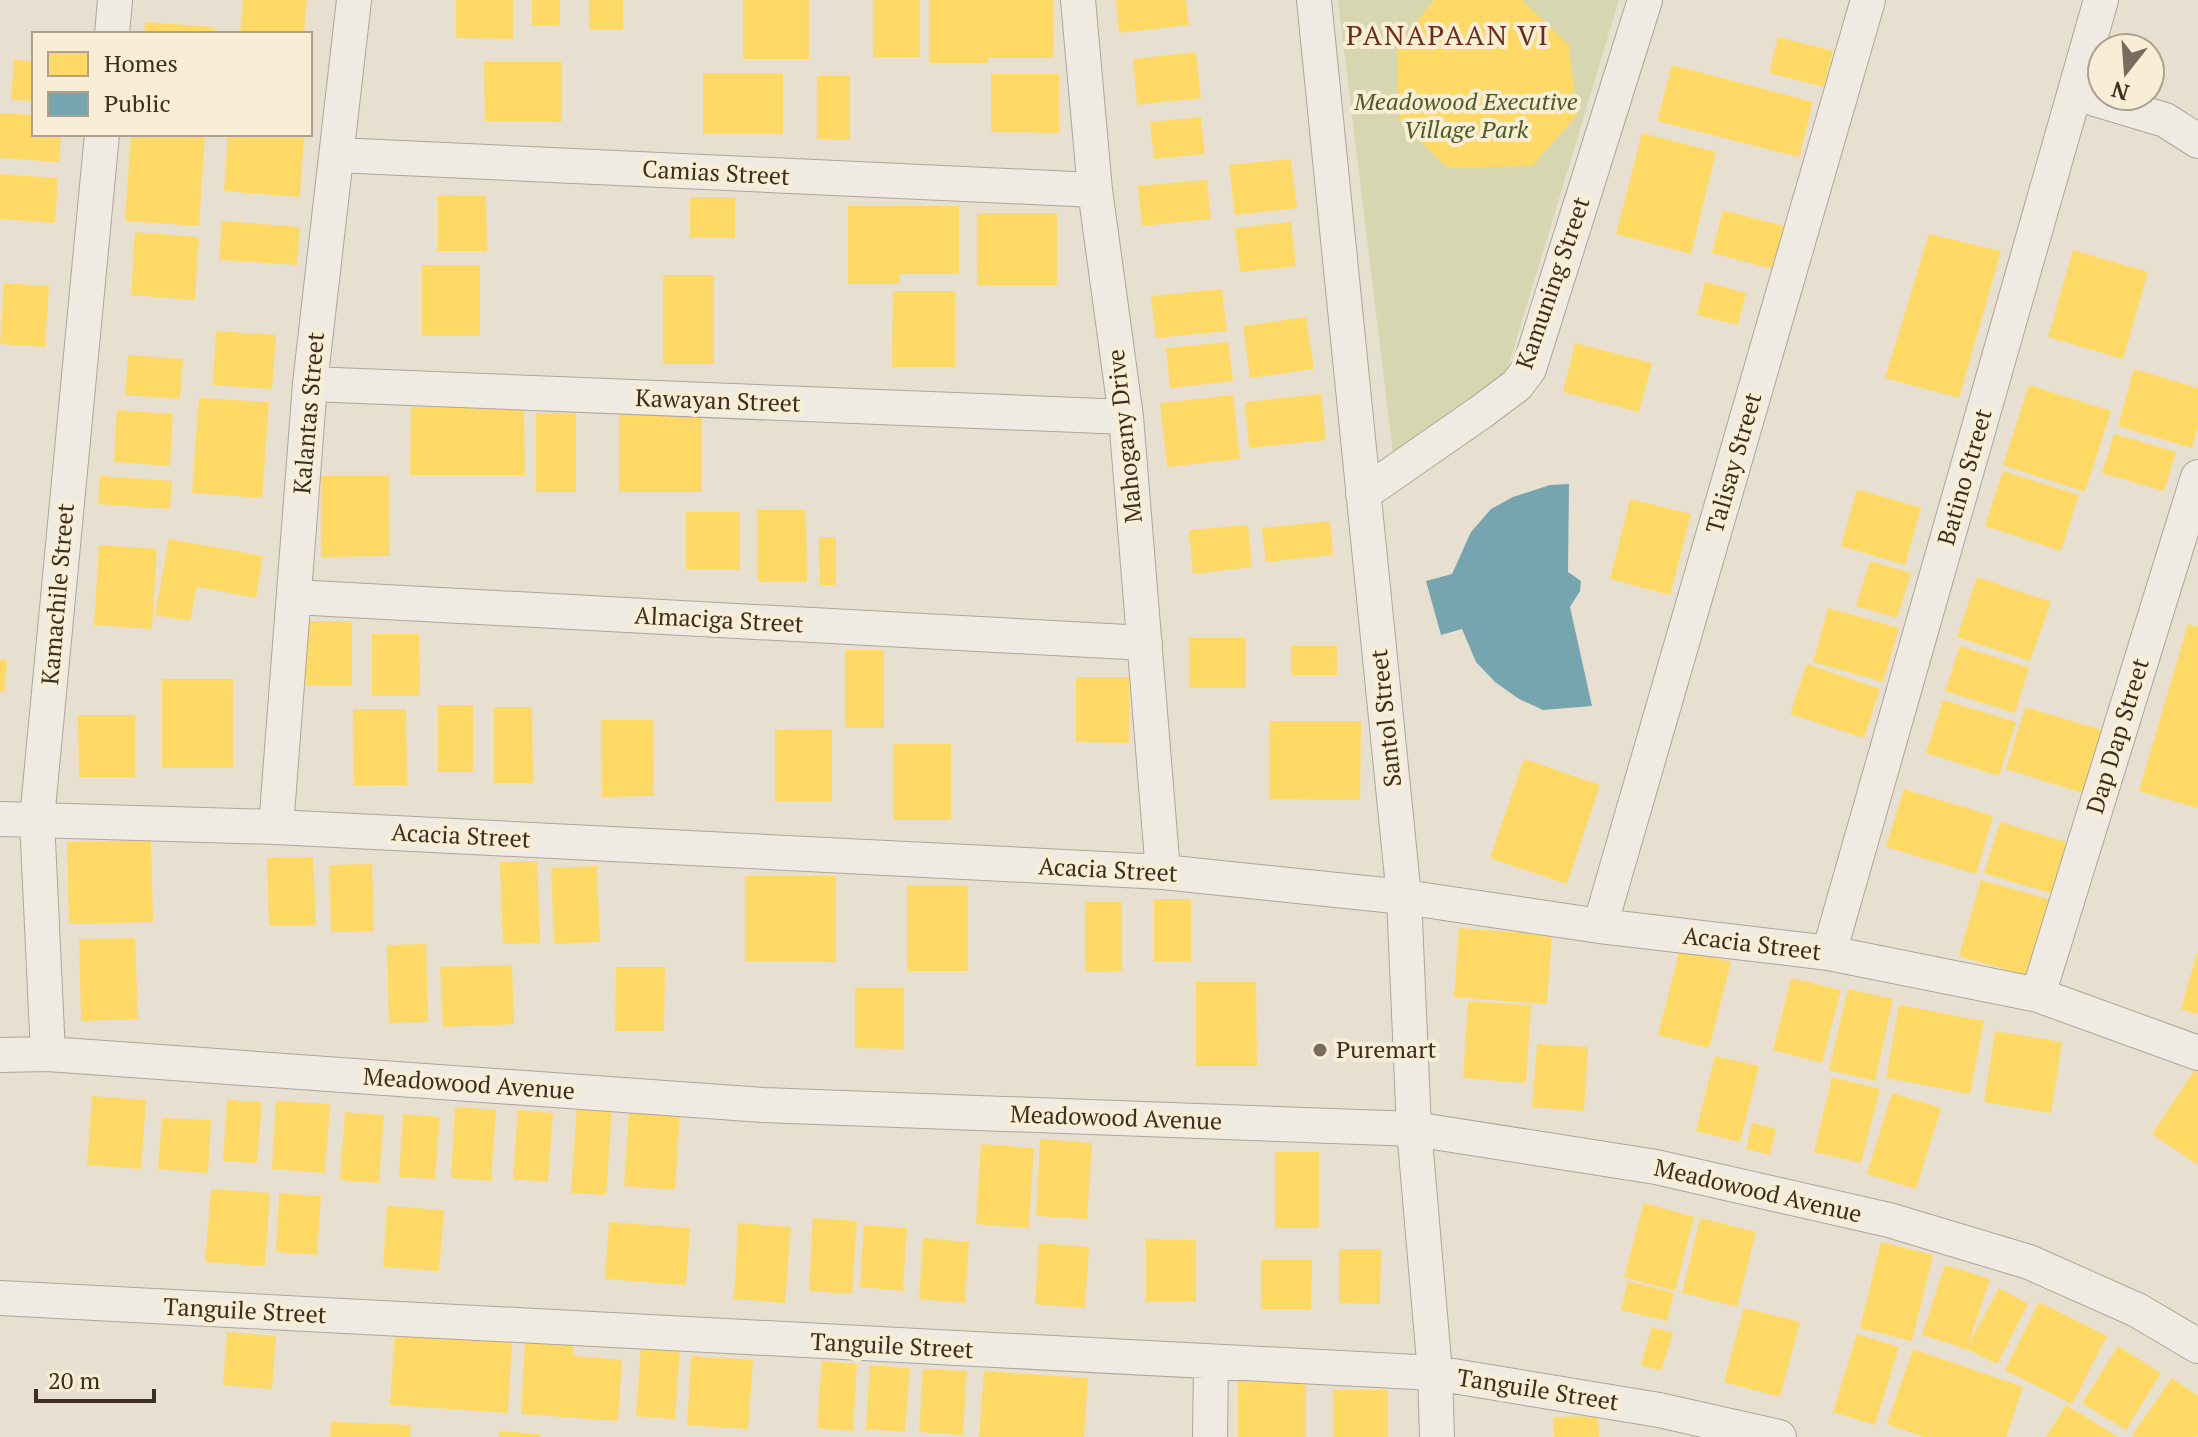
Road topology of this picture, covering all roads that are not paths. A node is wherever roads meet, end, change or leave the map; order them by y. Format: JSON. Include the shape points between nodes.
{"nodes":[{"id":1,"x":115,"y":0,"type":"edge"},
{"id":2,"x":354,"y":0,"type":"edge"},
{"id":3,"x":1078,"y":0,"type":"edge"},
{"id":4,"x":1314,"y":0,"type":"edge"},
{"id":5,"x":1645,"y":0,"type":"edge"},
{"id":6,"x":1868,"y":0,"type":"edge"},
{"id":7,"x":2101,"y":0,"type":"edge"},
{"id":8,"x":112,"y":32,"type":"edge"},
{"id":9,"x":2075,"y":93,"type":"junction"},
{"id":10,"x":102,"y":136,"type":"edge"},
{"id":11,"x":2198,"y":141,"type":"edge"},
{"id":12,"x":337,"y":155,"type":"junction"},
{"id":13,"x":1095,"y":190,"type":"junction"},
{"id":14,"x":310,"y":384,"type":"junction"},
{"id":15,"x":1126,"y":417,"type":"junction"},
{"id":16,"x":2198,"y":477,"type":"edge"},
{"id":17,"x":1363,"y":494,"type":"junction"},
{"id":18,"x":294,"y":597,"type":"junction"},
{"id":19,"x":1145,"y":643,"type":"junction"},
{"id":20,"x":0,"y":819,"type":"edge"},
{"id":21,"x":37,"y":819,"type":"junction"},
{"id":22,"x":276,"y":827,"type":"junction"},
{"id":23,"x":1163,"y":872,"type":"junction"},
{"id":24,"x":1404,"y":897,"type":"junction"},
{"id":25,"x":1600,"y":926,"type":"junction"},
{"id":26,"x":1829,"y":953,"type":"junction"},
{"id":27,"x":2038,"y":995,"type":"junction"},
{"id":28,"x":2198,"y":1053,"type":"edge"},
{"id":29,"x":48,"y":1054,"type":"junction"},
{"id":30,"x":0,"y":1055,"type":"edge"},
{"id":31,"x":1414,"y":1129,"type":"junction"},
{"id":32,"x":0,"y":1298,"type":"edge"},
{"id":33,"x":2198,"y":1346,"type":"edge"},
{"id":34,"x":1211,"y":1363,"type":"junction"},
{"id":35,"x":1435,"y":1373,"type":"junction"},
{"id":36,"x":1210,"y":1437,"type":"edge"},
{"id":37,"x":1437,"y":1437,"type":"edge"},
{"id":38,"x":1779,"y":1437,"type":"edge"}],
"edges":[{"from":1,"to":8,"type":"street"},
{"from":2,"to":12,"type":"street","name":"Kalantas Street"},
{"from":3,"to":13,"type":"street","name":"Mahogany Drive"},
{"from":4,"to":17,"type":"street","name":"Santol Street"},
{"from":5,"to":17,"type":"street","name":"Kamuning Street","via":[[1529,369],[1517,385]]},
{"from":6,"to":25,"type":"street","name":"Talisay Street"},
{"from":7,"to":9,"type":"street","name":"Batino Street"},
{"from":9,"to":11,"type":"street","via":[[2165,120]]},
{"from":9,"to":26,"type":"street","name":"Batino Street"},
{"from":10,"to":21,"type":"street","name":"Kamachile Street"},
{"from":12,"to":13,"type":"street","name":"Camias Street"},
{"from":12,"to":14,"type":"street","name":"Kalantas Street"},
{"from":13,"to":15,"type":"street","name":"Mahogany Drive"},
{"from":14,"to":15,"type":"street","name":"Kawayan Street"},
{"from":14,"to":18,"type":"street","name":"Kalantas Street"},
{"from":15,"to":19,"type":"street","name":"Mahogany Drive"},
{"from":16,"to":27,"type":"street","name":"Dap Dap Street"},
{"from":17,"to":24,"type":"street","name":"Santol Street"},
{"from":18,"to":19,"type":"street","name":"Almaciga Street"},
{"from":18,"to":22,"type":"street","name":"Kalantas Street"},
{"from":19,"to":23,"type":"street","name":"Mahogany Drive"},
{"from":20,"to":21,"type":"street","name":"Acacia Street"},
{"from":21,"to":22,"type":"street","name":"Acacia Street"},
{"from":21,"to":29,"type":"street","name":"Kamachile Street"},
{"from":22,"to":23,"type":"street","name":"Acacia Street"},
{"from":23,"to":24,"type":"street","name":"Acacia Street"},
{"from":24,"to":25,"type":"street","name":"Acacia Street"},
{"from":24,"to":31,"type":"street","name":"Santol Street"},
{"from":25,"to":26,"type":"street","name":"Acacia Street"},
{"from":26,"to":27,"type":"street","name":"Acacia Street"},
{"from":27,"to":28,"type":"street","name":"Acacia Street"},
{"from":29,"to":30,"type":"street","name":"Meadowood Avenue"},
{"from":29,"to":31,"type":"street","name":"Meadowood Avenue","via":[[763,1105]]},
{"from":31,"to":33,"type":"street","name":"Meadowood Avenue","via":[[1656,1167],[1889,1220],[2029,1262],[2137,1310]]},
{"from":31,"to":35,"type":"street","name":"Santol Street"},
{"from":32,"to":34,"type":"street","name":"Tanguile Street"},
{"from":34,"to":35,"type":"street","name":"Tanguile Street"},
{"from":34,"to":36,"type":"street"},
{"from":35,"to":37,"type":"street","name":"Santol Street"},
{"from":35,"to":38,"type":"street","name":"Tanguile Street","via":[[1659,1410]]}]}
